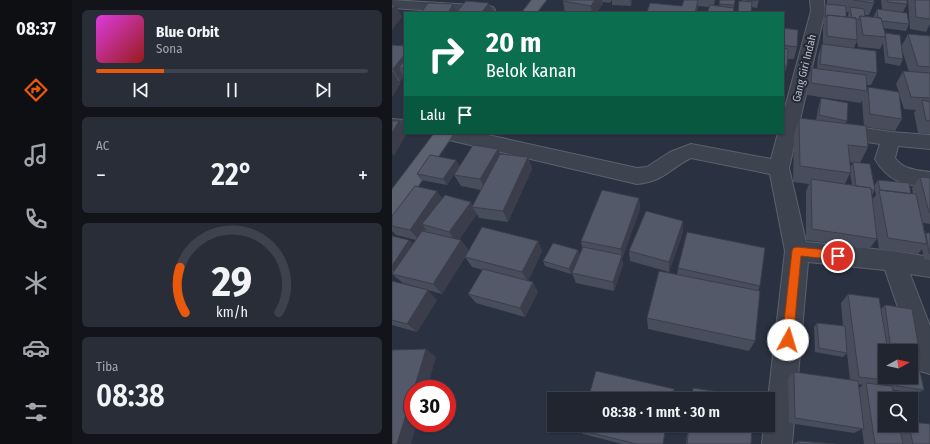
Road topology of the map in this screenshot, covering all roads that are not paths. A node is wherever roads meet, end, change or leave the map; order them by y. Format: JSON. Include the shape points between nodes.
{"nodes":[{"id":1,"x":539,"y":0,"type":"edge"},
{"id":2,"x":817,"y":0,"type":"edge"},
{"id":3,"x":392,"y":4,"type":"edge"},
{"id":4,"x":488,"y":10,"type":"edge"},
{"id":5,"x":530,"y":12,"type":"edge"},
{"id":6,"x":392,"y":125,"type":"edge"},
{"id":7,"x":404,"y":126,"type":"edge"},
{"id":8,"x":806,"y":126,"type":"junction"},
{"id":9,"x":443,"y":134,"type":"edge"},
{"id":10,"x":453,"y":134,"type":"edge"},
{"id":11,"x":891,"y":139,"type":"junction"},
{"id":12,"x":930,"y":142,"type":"edge"},
{"id":13,"x":779,"y":168,"type":"junction"},
{"id":14,"x":930,"y":180,"type":"edge"},
{"id":15,"x":392,"y":206,"type":"edge"},
{"id":16,"x":797,"y":251,"type":"junction"},
{"id":17,"x":893,"y":261,"type":"junction"},
{"id":18,"x":930,"y":267,"type":"edge"},
{"id":19,"x":930,"y":360,"type":"edge"},
{"id":20,"x":777,"y":444,"type":"edge"}],
"edges":[{"from":1,"to":5,"type":"main road"},
{"from":2,"to":8,"type":"street","name":"Gang Giri Indah"},
{"from":3,"to":4,"type":"street"},
{"from":6,"to":7,"type":"street"},
{"from":8,"to":11,"type":"street"},
{"from":8,"to":13,"type":"street","name":"Gang Giri Indah"},
{"from":9,"to":15,"type":"main road"},
{"from":10,"to":13,"type":"street","via":[[637,176],[655,174],[683,153],[691,151]]},
{"from":11,"to":12,"type":"street"},
{"from":11,"to":14,"type":"street","via":[[885,159],[890,168],[903,176]]},
{"from":13,"to":16,"type":"street","name":"Gang Giri Indah"},
{"from":16,"to":17,"type":"street"},
{"from":16,"to":20,"type":"street","name":"Gang Giri Indah"},
{"from":17,"to":18,"type":"street"},
{"from":17,"to":19,"type":"street"}]}
